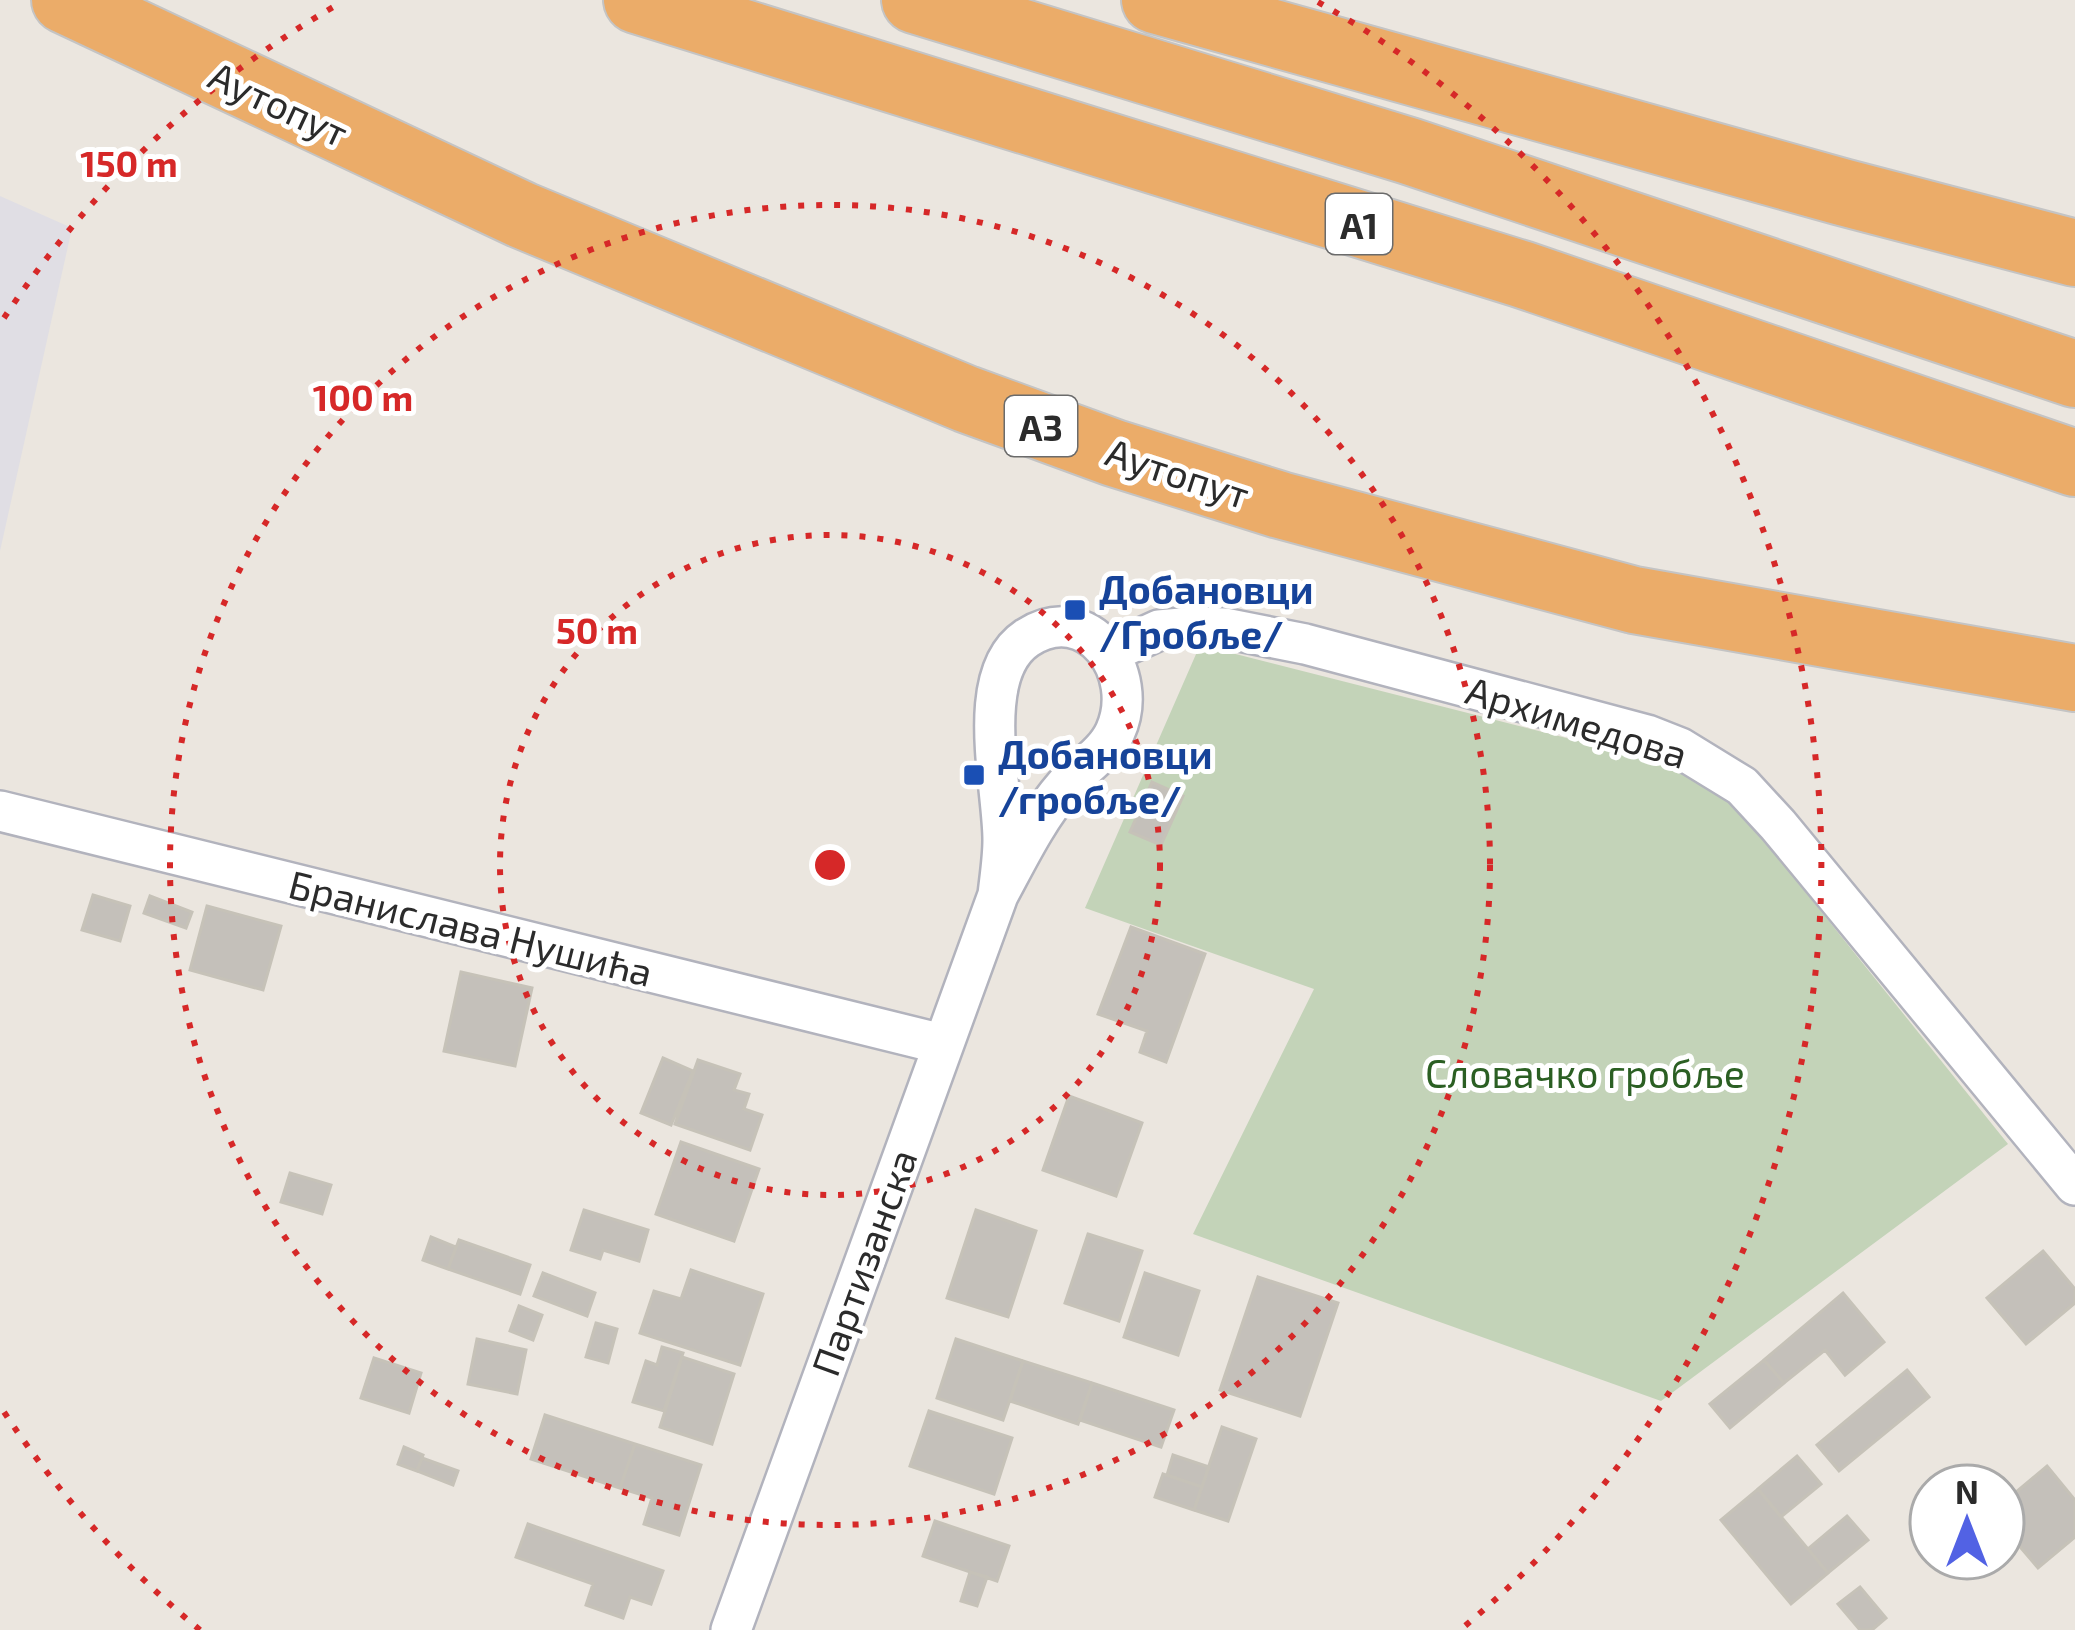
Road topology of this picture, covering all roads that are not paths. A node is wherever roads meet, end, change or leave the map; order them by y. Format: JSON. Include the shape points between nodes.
{"nodes":[{"id":1,"x":64,"y":0,"type":"edge"},
{"id":2,"x":637,"y":0,"type":"edge"},
{"id":3,"x":915,"y":0,"type":"edge"},
{"id":4,"x":1155,"y":0,"type":"edge"},
{"id":5,"x":2075,"y":254,"type":"edge"},
{"id":6,"x":2075,"y":374,"type":"edge"},
{"id":7,"x":2075,"y":463,"type":"edge"},
{"id":8,"x":1112,"y":652,"type":"junction"},
{"id":9,"x":2075,"y":678,"type":"edge"},
{"id":10,"x":0,"y":812,"type":"edge"},
{"id":11,"x":998,"y":896,"type":"junction"},
{"id":12,"x":942,"y":1044,"type":"junction"},
{"id":13,"x":2075,"y":1185,"type":"edge"},
{"id":14,"x":730,"y":1630,"type":"edge"}],
"edges":[{"from":1,"to":9,"type":"highway","name":"Аутопут","number":"A3","via":[[522,215],[1114,453],[1634,600]]},
{"from":2,"to":7,"type":"highway","number":"A1","via":[[1521,274]]},
{"from":3,"to":6,"type":"highway","number":"A1","via":[[1409,151]]},
{"from":4,"to":5,"type":"highway"},
{"from":8,"to":11,"type":"street","via":[[1120,674],[1115,732],[1035,826]]},
{"from":8,"to":11,"type":"street","via":[[1073,629],[1052,628],[1019,644],[1009,661],[994,722],[1004,842]]},
{"from":8,"to":13,"type":"street","name":"Архимедова","via":[[1159,630],[1224,628],[1647,735],[1712,765],[1778,825]]},
{"from":10,"to":12,"type":"street","name":"Бранислава Нушића"},
{"from":11,"to":12,"type":"street","name":"Партизанска"},
{"from":12,"to":14,"type":"street","name":"Партизанска"}]}
